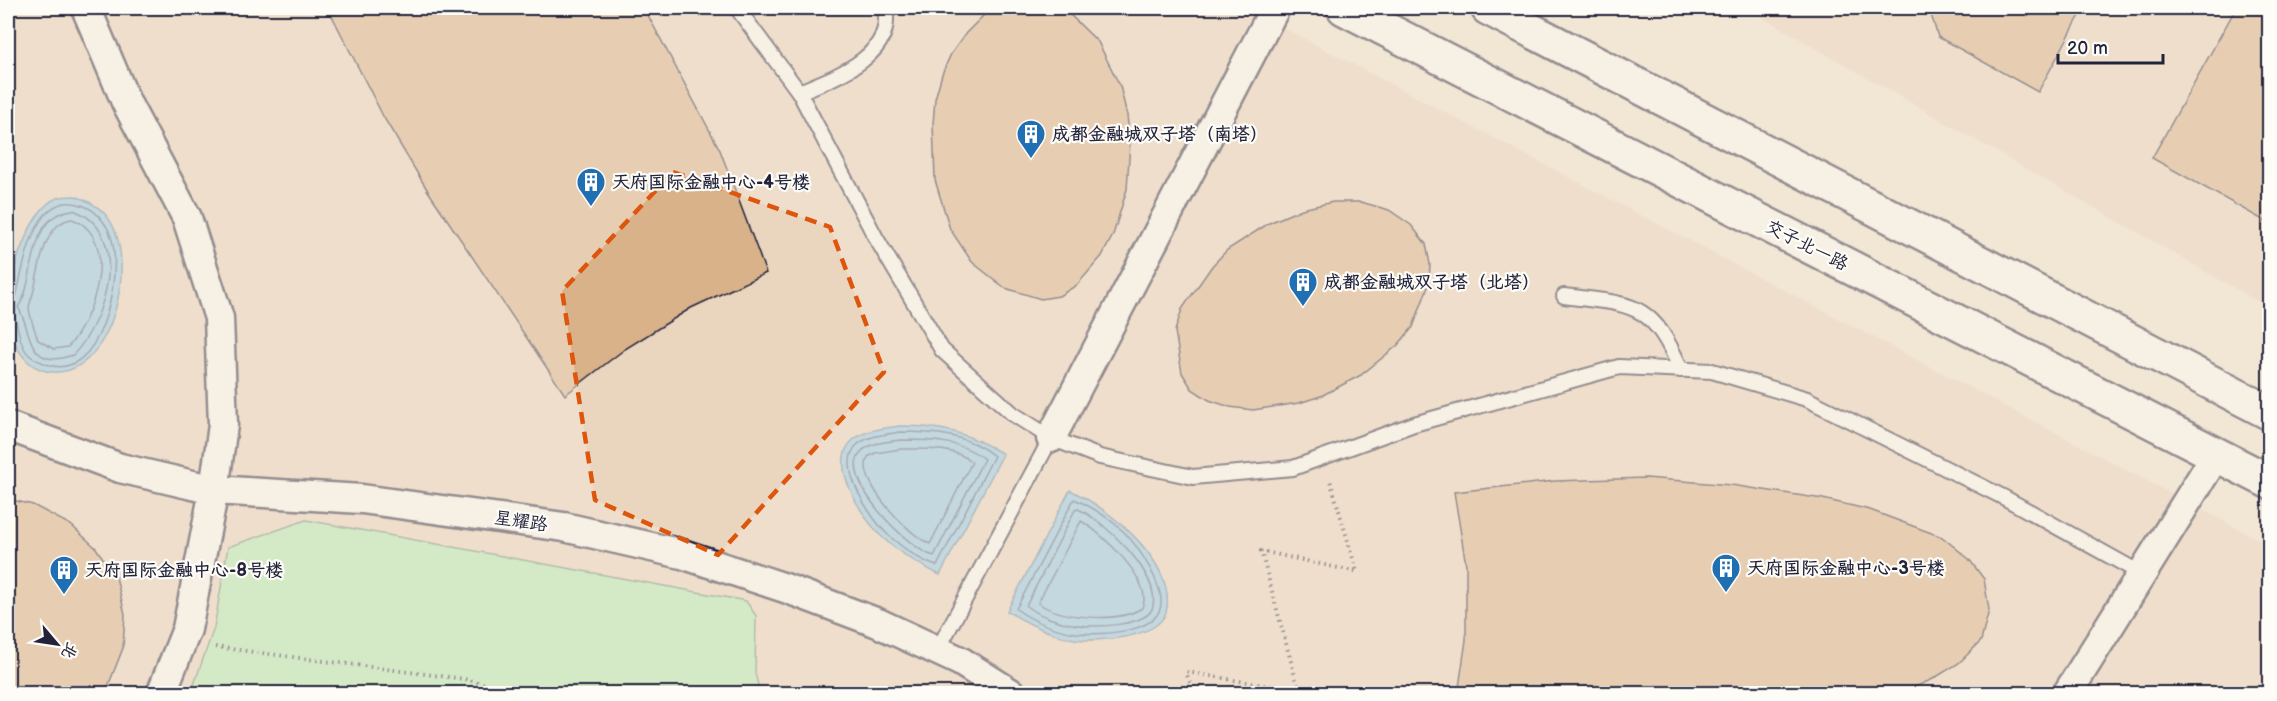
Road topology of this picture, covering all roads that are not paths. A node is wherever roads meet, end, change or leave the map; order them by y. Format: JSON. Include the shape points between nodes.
{"nodes":[{"id":1,"x":86,"y":8,"type":"edge"},
{"id":2,"x":737,"y":8,"type":"edge"},
{"id":3,"x":885,"y":8,"type":"edge"},
{"id":4,"x":1275,"y":8,"type":"edge"},
{"id":5,"x":1344,"y":8,"type":"edge"},
{"id":6,"x":1488,"y":8,"type":"edge"},
{"id":7,"x":799,"y":92,"type":"junction"},
{"id":8,"x":1564,"y":296,"type":"dead end"},
{"id":9,"x":1681,"y":370,"type":"junction"},
{"id":10,"x":2270,"y":413,"type":"edge"},
{"id":11,"x":8,"y":426,"type":"edge"},
{"id":12,"x":1051,"y":438,"type":"junction"},
{"id":13,"x":2216,"y":454,"type":"junction"},
{"id":14,"x":2270,"y":482,"type":"edge"},
{"id":15,"x":214,"y":490,"type":"junction"},
{"id":16,"x":2142,"y":574,"type":"junction"},
{"id":17,"x":937,"y":651,"type":"junction"},
{"id":18,"x":161,"y":693,"type":"edge"},
{"id":19,"x":1012,"y":693,"type":"edge"},
{"id":20,"x":2067,"y":693,"type":"edge"}],
"edges":[{"from":1,"to":15,"type":"street","via":[[126,102],[187,218],[219,318],[223,425]]},
{"from":2,"to":7,"type":"lane"},
{"from":3,"to":7,"type":"lane","via":[[888,22],[874,51],[840,75]]},
{"from":4,"to":12,"type":"street"},
{"from":5,"to":13,"type":"street","name":"交子北一路"},
{"from":6,"to":10,"type":"street"},
{"from":7,"to":12,"type":"lane","via":[[876,238],[942,350],[1013,414]]},
{"from":8,"to":9,"type":"lane","via":[[1626,304],[1655,322],[1668,339]]},
{"from":9,"to":12,"type":"lane","via":[[1620,367],[1414,424],[1293,468],[1193,477],[1100,457]]},
{"from":9,"to":16,"type":"lane","via":[[1712,371],[1806,399],[2005,498]]},
{"from":11,"to":15,"type":"street","name":"星耀路","via":[[120,468]]},
{"from":12,"to":17,"type":"lane"},
{"from":13,"to":14,"type":"street","name":"交子北一路"},
{"from":13,"to":16,"type":"street"},
{"from":15,"to":17,"type":"street","name":"星耀路","via":[[362,499],[564,527],[682,554],[785,588],[878,623]]},
{"from":15,"to":18,"type":"street","via":[[188,629]]},
{"from":16,"to":20,"type":"street"},
{"from":17,"to":19,"type":"street","name":"星耀路"}]}
